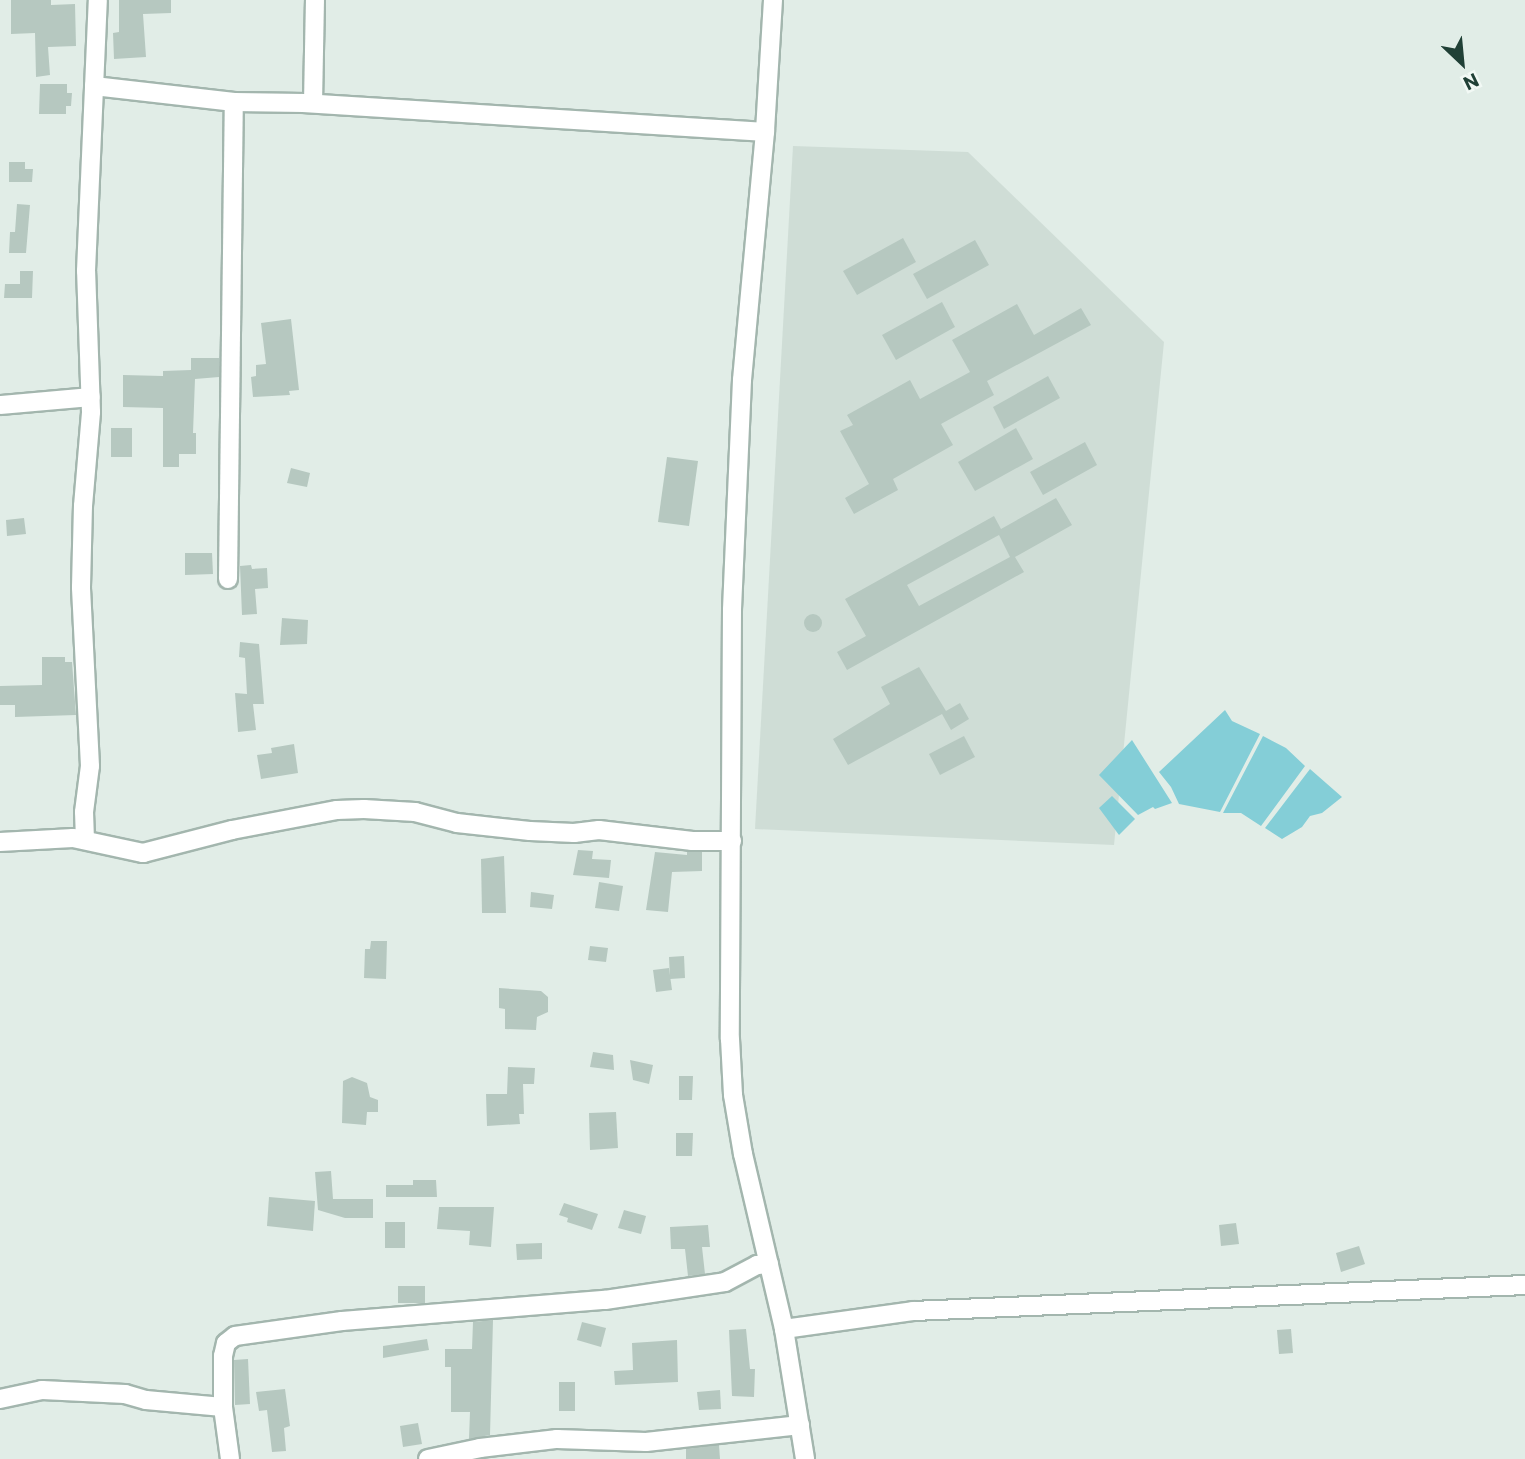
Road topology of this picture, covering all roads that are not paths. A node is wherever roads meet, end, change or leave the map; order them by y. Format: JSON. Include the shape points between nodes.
{"nodes":[{"id":1,"x":98,"y":0,"type":"edge"},
{"id":2,"x":314,"y":0,"type":"edge"},
{"id":3,"x":773,"y":0,"type":"edge"},
{"id":4,"x":94,"y":86,"type":"junction"},
{"id":5,"x":234,"y":102,"type":"junction"},
{"id":6,"x":313,"y":103,"type":"junction"},
{"id":7,"x":765,"y":132,"type":"junction"},
{"id":8,"x":91,"y":397,"type":"junction"},
{"id":9,"x":0,"y":405,"type":"edge"},
{"id":10,"x":228,"y":579,"type":"dead end"},
{"id":11,"x":85,"y":840,"type":"junction"},
{"id":12,"x":732,"y":841,"type":"junction"},
{"id":13,"x":0,"y":842,"type":"edge"},
{"id":14,"x":769,"y":1264,"type":"junction"},
{"id":15,"x":1525,"y":1285,"type":"edge"},
{"id":16,"x":784,"y":1329,"type":"junction"},
{"id":17,"x":0,"y":1399,"type":"edge"},
{"id":18,"x":223,"y":1407,"type":"junction"},
{"id":19,"x":800,"y":1425,"type":"junction"},
{"id":20,"x":517,"y":1451,"type":"edge"},
{"id":21,"x":230,"y":1459,"type":"edge"},
{"id":22,"x":428,"y":1459,"type":"edge"},
{"id":23,"x":805,"y":1459,"type":"edge"}],
"edges":[{"from":1,"to":4,"type":"street"},
{"from":2,"to":6,"type":"street"},
{"from":3,"to":7,"type":"street"},
{"from":4,"to":5,"type":"street"},
{"from":4,"to":8,"type":"street","via":[[85,293]]},
{"from":5,"to":6,"type":"street"},
{"from":5,"to":10,"type":"street"},
{"from":6,"to":7,"type":"street"},
{"from":7,"to":12,"type":"street","via":[[741,394],[732,610]]},
{"from":8,"to":9,"type":"street"},
{"from":8,"to":11,"type":"street","via":[[81,587],[90,766]]},
{"from":11,"to":12,"type":"street","via":[[143,853],[232,830],[364,809],[415,811],[457,823],[530,831],[599,830]]},
{"from":11,"to":13,"type":"street"},
{"from":12,"to":14,"type":"street","via":[[733,1095]]},
{"from":14,"to":16,"type":"street"},
{"from":14,"to":18,"type":"street","via":[[757,1265],[725,1282],[605,1300],[342,1321],[235,1336],[226,1343],[223,1356]]},
{"from":15,"to":16,"type":"street","via":[[913,1311]]},
{"from":16,"to":19,"type":"street"},
{"from":17,"to":18,"type":"street","via":[[42,1390],[125,1394],[145,1401]]},
{"from":18,"to":21,"type":"street"},
{"from":19,"to":20,"type":"street","via":[[646,1442],[557,1439]]},
{"from":19,"to":23,"type":"street"},
{"from":20,"to":22,"type":"street"}]}
